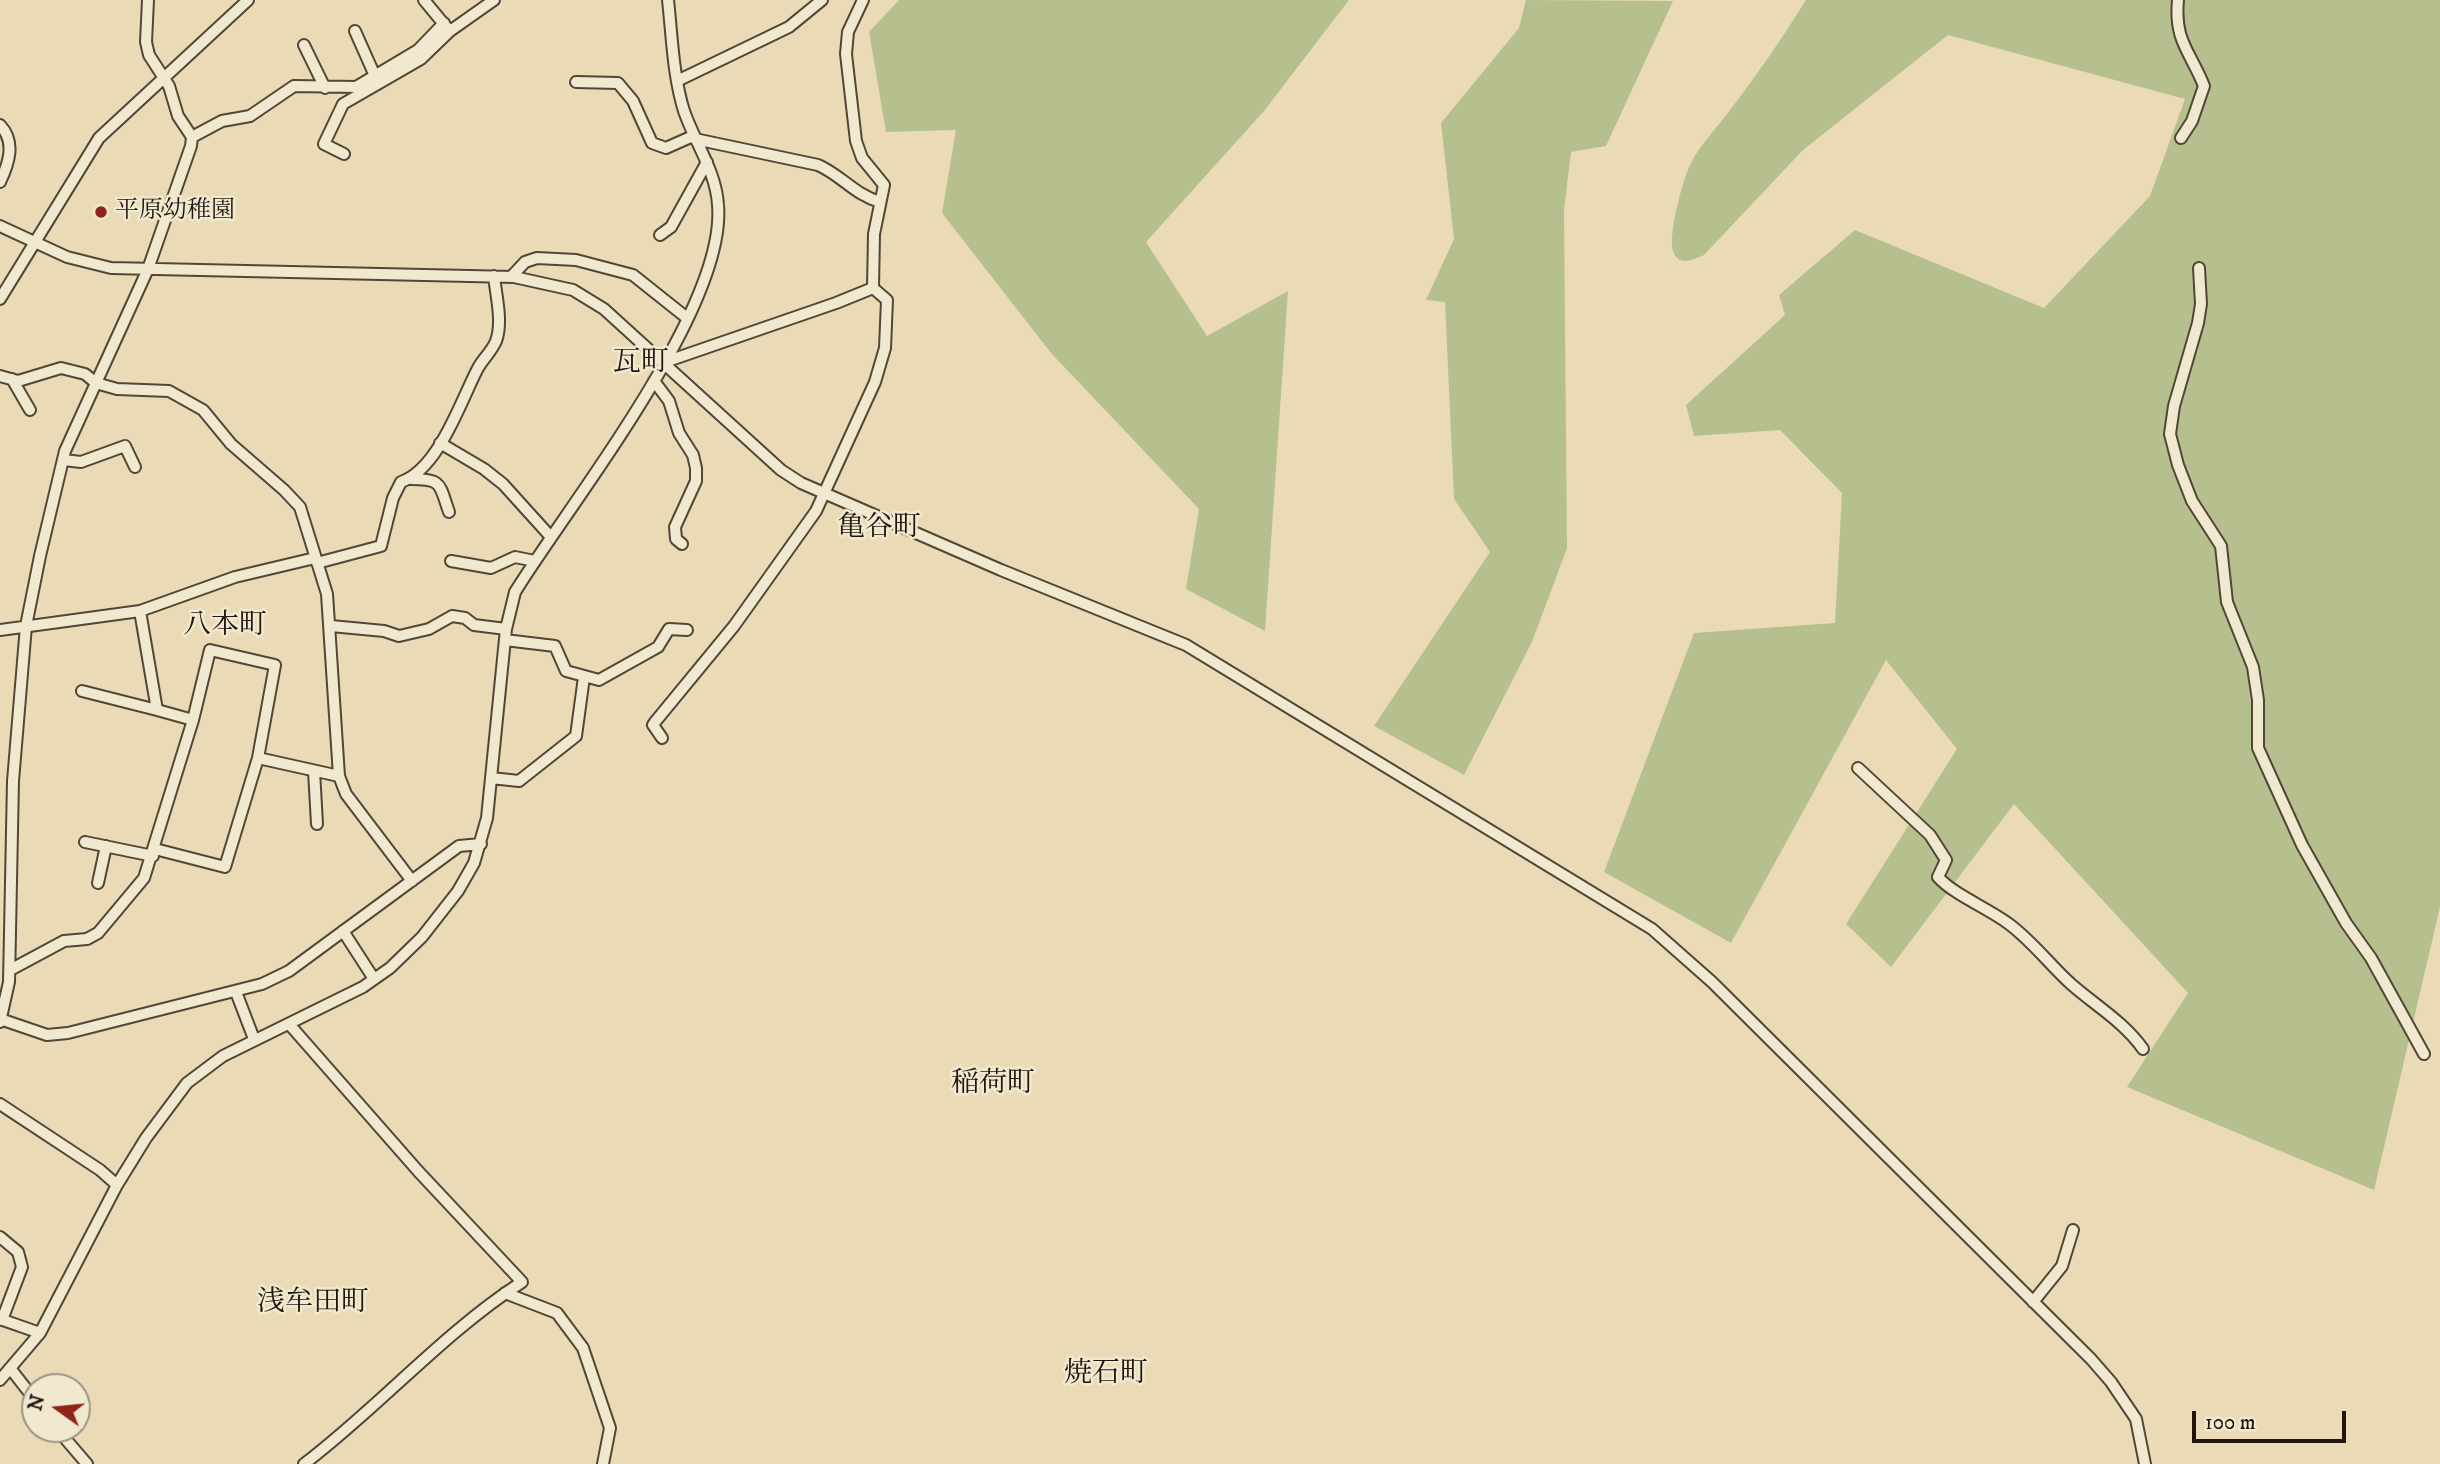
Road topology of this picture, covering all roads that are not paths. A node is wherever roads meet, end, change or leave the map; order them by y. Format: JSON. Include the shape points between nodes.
{"nodes":[{"id":1,"x":148,"y":0,"type":"edge"},
{"id":2,"x":247,"y":0,"type":"edge"},
{"id":3,"x":424,"y":0,"type":"edge"},
{"id":4,"x":494,"y":0,"type":"edge"},
{"id":5,"x":660,"y":0,"type":"edge"},
{"id":6,"x":668,"y":0,"type":"edge"},
{"id":7,"x":822,"y":0,"type":"edge"},
{"id":8,"x":863,"y":0,"type":"edge"},
{"id":9,"x":2178,"y":0,"type":"edge"},
{"id":10,"x":670,"y":15,"type":"junction"},
{"id":11,"x":447,"y":27,"type":"junction"},
{"id":12,"x":355,"y":31,"type":"dead end"},
{"id":13,"x":304,"y":45,"type":"dead end"},
{"id":14,"x":375,"y":76,"type":"junction"},
{"id":15,"x":164,"y":78,"type":"junction"},
{"id":16,"x":677,"y":80,"type":"junction"},
{"id":17,"x":576,"y":82,"type":"dead end"},
{"id":18,"x":325,"y":88,"type":"junction"},
{"id":19,"x":0,"y":125,"type":"edge"},
{"id":20,"x":192,"y":137,"type":"junction"},
{"id":21,"x":694,"y":137,"type":"junction"},
{"id":22,"x":2181,"y":138,"type":"dead end"},
{"id":23,"x":344,"y":154,"type":"dead end"},
{"id":24,"x":707,"y":162,"type":"junction"},
{"id":25,"x":0,"y":182,"type":"edge"},
{"id":26,"x":880,"y":202,"type":"junction"},
{"id":27,"x":0,"y":226,"type":"edge"},
{"id":28,"x":660,"y":235,"type":"dead end"},
{"id":29,"x":33,"y":242,"type":"junction"},
{"id":30,"x":2199,"y":268,"type":"dead end"},
{"id":31,"x":148,"y":269,"type":"junction"},
{"id":32,"x":494,"y":276,"type":"junction"},
{"id":33,"x":511,"y":276,"type":"junction"},
{"id":34,"x":873,"y":288,"type":"junction"},
{"id":35,"x":0,"y":299,"type":"edge"},
{"id":36,"x":687,"y":318,"type":"junction"},
{"id":37,"x":665,"y":362,"type":"junction"},
{"id":38,"x":0,"y":376,"type":"edge"},
{"id":39,"x":12,"y":379,"type":"junction"},
{"id":40,"x":654,"y":381,"type":"junction"},
{"id":41,"x":96,"y":383,"type":"junction"},
{"id":42,"x":30,"y":410,"type":"dead end"},
{"id":43,"x":440,"y":443,"type":"junction"},
{"id":44,"x":64,"y":460,"type":"junction"},
{"id":45,"x":135,"y":467,"type":"dead end"},
{"id":46,"x":411,"y":479,"type":"junction"},
{"id":47,"x":825,"y":495,"type":"junction"},
{"id":48,"x":449,"y":512,"type":"dead end"},
{"id":49,"x":550,"y":536,"type":"junction"},
{"id":50,"x":682,"y":544,"type":"dead end"},
{"id":51,"x":316,"y":560,"type":"junction"},
{"id":52,"x":451,"y":561,"type":"dead end"},
{"id":53,"x":535,"y":561,"type":"junction"},
{"id":54,"x":140,"y":611,"type":"junction"},
{"id":55,"x":26,"y":626,"type":"junction"},
{"id":56,"x":331,"y":626,"type":"junction"},
{"id":57,"x":0,"y":630,"type":"edge"},
{"id":58,"x":687,"y":630,"type":"dead end"},
{"id":59,"x":505,"y":634,"type":"junction"},
{"id":60,"x":584,"y":677,"type":"junction"},
{"id":61,"x":82,"y":691,"type":"dead end"},
{"id":62,"x":157,"y":710,"type":"junction"},
{"id":63,"x":193,"y":720,"type":"junction"},
{"id":64,"x":662,"y":738,"type":"dead end"},
{"id":65,"x":258,"y":758,"type":"junction"},
{"id":66,"x":1857,"y":768,"type":"dead end"},
{"id":67,"x":314,"y":771,"type":"junction"},
{"id":68,"x":339,"y":776,"type":"junction"},
{"id":69,"x":491,"y":778,"type":"junction"},
{"id":70,"x":317,"y":824,"type":"dead end"},
{"id":71,"x":86,"y":842,"type":"dead end"},
{"id":72,"x":481,"y":844,"type":"junction"},
{"id":73,"x":106,"y":846,"type":"junction"},
{"id":74,"x":154,"y":853,"type":"junction"},
{"id":75,"x":412,"y":881,"type":"junction"},
{"id":76,"x":98,"y":883,"type":"dead end"},
{"id":77,"x":343,"y":931,"type":"junction"},
{"id":78,"x":10,"y":970,"type":"junction"},
{"id":79,"x":374,"y":979,"type":"junction"},
{"id":80,"x":236,"y":992,"type":"junction"},
{"id":81,"x":0,"y":1020,"type":"edge"},
{"id":82,"x":289,"y":1024,"type":"junction"},
{"id":83,"x":254,"y":1039,"type":"junction"},
{"id":84,"x":2143,"y":1049,"type":"dead end"},
{"id":85,"x":2424,"y":1054,"type":"dead end"},
{"id":86,"x":0,"y":1104,"type":"edge"},
{"id":87,"x":117,"y":1185,"type":"junction"},
{"id":88,"x":2073,"y":1230,"type":"dead end"},
{"id":89,"x":0,"y":1237,"type":"edge"},
{"id":90,"x":505,"y":1293,"type":"junction"},
{"id":91,"x":2033,"y":1302,"type":"junction"},
{"id":92,"x":1,"y":1320,"type":"edge"},
{"id":93,"x":40,"y":1333,"type":"junction"},
{"id":94,"x":10,"y":1368,"type":"junction"},
{"id":95,"x":0,"y":1380,"type":"edge"},
{"id":96,"x":21,"y":1382,"type":"edge"},
{"id":97,"x":69,"y":1443,"type":"edge"},
{"id":98,"x":87,"y":1464,"type":"edge"},
{"id":99,"x":304,"y":1464,"type":"edge"},
{"id":100,"x":603,"y":1464,"type":"edge"},
{"id":101,"x":2145,"y":1464,"type":"edge"}],
"edges":[{"from":1,"to":15,"type":"street","via":[[146,42]]},
{"from":2,"to":15,"type":"street"},
{"from":3,"to":11,"type":"street"},
{"from":4,"to":11,"type":"street"},
{"from":5,"to":10,"type":"street"},
{"from":6,"to":10,"type":"street"},
{"from":7,"to":16,"type":"street","via":[[789,27]]},
{"from":8,"to":26,"type":"street","via":[[848,33],[846,54],[856,141],[862,158],[884,185]]},
{"from":9,"to":22,"type":"street","via":[[2180,43],[2204,86]]},
{"from":10,"to":16,"type":"street"},
{"from":11,"to":14,"type":"street"},
{"from":11,"to":23,"type":"street","via":[[421,60],[344,104],[324,144]]},
{"from":12,"to":14,"type":"street"},
{"from":13,"to":18,"type":"street"},
{"from":14,"to":18,"type":"street","via":[[356,87]]},
{"from":15,"to":20,"type":"street","via":[[178,116]]},
{"from":15,"to":29,"type":"street","via":[[99,138]]},
{"from":16,"to":21,"type":"street"},
{"from":17,"to":21,"type":"street","via":[[618,83],[633,101],[652,143],[666,148]]},
{"from":18,"to":20,"type":"street","via":[[294,86],[250,116],[222,121]]},
{"from":19,"to":25,"type":"street","via":[[10,149]]},
{"from":20,"to":31,"type":"street"},
{"from":21,"to":24,"type":"street"},
{"from":21,"to":26,"type":"street","via":[[818,165],[863,197]]},
{"from":24,"to":28,"type":"street","via":[[671,227]]},
{"from":24,"to":36,"type":"street","via":[[719,205],[718,226]]},
{"from":26,"to":34,"type":"street"},
{"from":27,"to":29,"type":"street"},
{"from":29,"to":31,"type":"street","via":[[93,266]]},
{"from":29,"to":35,"type":"street"},
{"from":30,"to":85,"type":"street","via":[[2198,323],[2170,434],[2192,501],[2221,547],[2227,602],[2253,667],[2258,748],[2302,845]]},
{"from":31,"to":32,"type":"street"},
{"from":31,"to":41,"type":"street"},
{"from":32,"to":33,"type":"street"},
{"from":32,"to":43,"type":"street","via":[[495,341]]},
{"from":33,"to":36,"type":"street","via":[[524,262],[537,258],[576,260],[632,275]]},
{"from":33,"to":37,"type":"street","via":[[551,283],[586,297]]},
{"from":34,"to":37,"type":"street"},
{"from":34,"to":47,"type":"street","via":[[887,300],[885,348],[875,382]]},
{"from":36,"to":37,"type":"street"},
{"from":37,"to":40,"type":"street"},
{"from":37,"to":47,"type":"street","via":[[781,470]]},
{"from":38,"to":39,"type":"street"},
{"from":39,"to":41,"type":"street","via":[[61,368],[85,374]]},
{"from":39,"to":42,"type":"street"},
{"from":40,"to":49,"type":"street"},
{"from":40,"to":50,"type":"street","via":[[670,401],[696,468],[675,527],[676,539]]},
{"from":41,"to":44,"type":"street"},
{"from":41,"to":51,"type":"street","via":[[117,389],[169,391],[202,410],[231,444],[300,507]]},
{"from":43,"to":46,"type":"street"},
{"from":43,"to":49,"type":"street","via":[[503,484]]},
{"from":44,"to":45,"type":"street","via":[[81,462],[125,446]]},
{"from":44,"to":55,"type":"street"},
{"from":46,"to":48,"type":"street","via":[[439,483]]},
{"from":46,"to":51,"type":"street","via":[[401,482],[393,498],[381,546]]},
{"from":47,"to":64,"type":"street","via":[[741,617],[655,722]]},
{"from":47,"to":91,"type":"street","via":[[1186,645],[1652,929],[1712,982]]},
{"from":49,"to":53,"type":"street"},
{"from":51,"to":54,"type":"street","via":[[235,576]]},
{"from":51,"to":56,"type":"street"},
{"from":52,"to":53,"type":"street","via":[[491,568],[506,558]]},
{"from":53,"to":59,"type":"street","via":[[515,593]]},
{"from":54,"to":55,"type":"street"},
{"from":54,"to":62,"type":"street"},
{"from":55,"to":57,"type":"street"},
{"from":55,"to":78,"type":"street","via":[[13,781]]},
{"from":56,"to":59,"type":"street","via":[[399,636],[429,629],[453,616]]},
{"from":56,"to":68,"type":"street"},
{"from":58,"to":60,"type":"street","via":[[668,629],[658,647],[599,680]]},
{"from":59,"to":60,"type":"street","via":[[555,646],[566,671]]},
{"from":59,"to":69,"type":"street"},
{"from":60,"to":69,"type":"street","via":[[576,736],[519,781]]},
{"from":61,"to":62,"type":"street"},
{"from":62,"to":63,"type":"street"},
{"from":63,"to":65,"type":"street","via":[[210,650],[275,665]]},
{"from":63,"to":74,"type":"street"},
{"from":65,"to":67,"type":"street"},
{"from":65,"to":74,"type":"street","via":[[225,867]]},
{"from":66,"to":84,"type":"street","via":[[1930,835],[1946,860],[1938,877],[1950,890],[2012,926],[2071,984],[2131,1032]]},
{"from":67,"to":68,"type":"street"},
{"from":67,"to":70,"type":"street"},
{"from":68,"to":75,"type":"street","via":[[346,794]]},
{"from":69,"to":72,"type":"street"},
{"from":71,"to":73,"type":"street"},
{"from":72,"to":75,"type":"street","via":[[459,846]]},
{"from":72,"to":79,"type":"street","via":[[458,891],[439,917]]},
{"from":73,"to":74,"type":"street"},
{"from":73,"to":76,"type":"street"},
{"from":74,"to":78,"type":"street","via":[[144,878],[98,933],[64,941]]},
{"from":75,"to":77,"type":"street"},
{"from":77,"to":79,"type":"street"},
{"from":77,"to":80,"type":"street","via":[[289,971]]},
{"from":78,"to":81,"type":"street"},
{"from":79,"to":82,"type":"street"},
{"from":80,"to":81,"type":"street","via":[[47,1035]]},
{"from":80,"to":83,"type":"street"},
{"from":82,"to":83,"type":"street"},
{"from":82,"to":90,"type":"street","via":[[522,1282]]},
{"from":83,"to":87,"type":"street","via":[[187,1083]]},
{"from":86,"to":87,"type":"street"},
{"from":87,"to":93,"type":"street"},
{"from":88,"to":91,"type":"street","via":[[2062,1266]]},
{"from":89,"to":92,"type":"street","via":[[18,1252],[22,1266]]},
{"from":90,"to":99,"type":"street"},
{"from":90,"to":100,"type":"street","via":[[557,1313],[583,1348],[610,1428]]},
{"from":91,"to":101,"type":"street","via":[[2112,1382],[2136,1419]]},
{"from":92,"to":93,"type":"street"},
{"from":93,"to":94,"type":"street"},
{"from":94,"to":95,"type":"street"},
{"from":94,"to":96,"type":"street"},
{"from":97,"to":98,"type":"street"}]}
